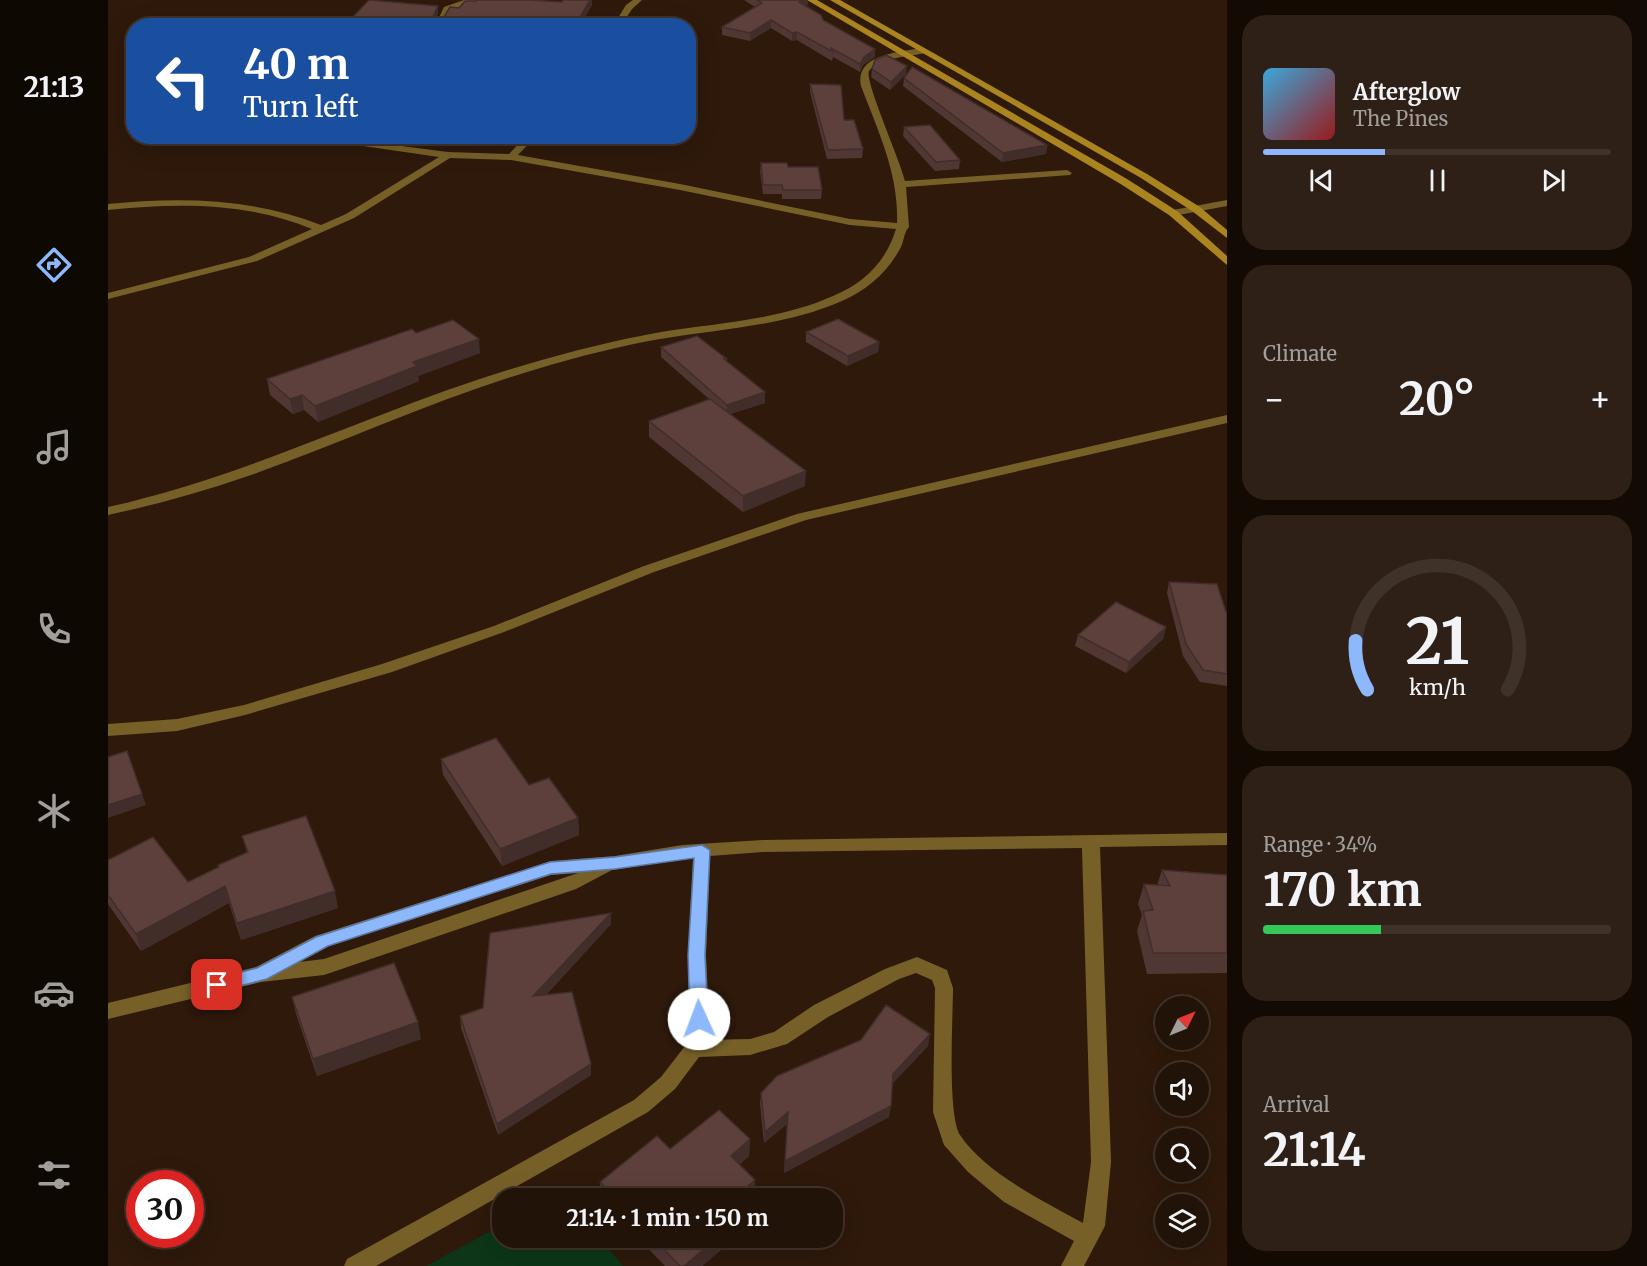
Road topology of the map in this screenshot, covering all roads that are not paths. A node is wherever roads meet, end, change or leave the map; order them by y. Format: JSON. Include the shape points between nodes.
{"nodes":[{"id":1,"x":507,"y":0,"type":"edge"},
{"id":2,"x":638,"y":0,"type":"edge"},
{"id":3,"x":811,"y":0,"type":"edge"},
{"id":4,"x":834,"y":0,"type":"edge"},
{"id":5,"x":443,"y":18,"type":"edge"},
{"id":6,"x":622,"y":18,"type":"edge"},
{"id":7,"x":923,"y":51,"type":"junction"},
{"id":8,"x":905,"y":54,"type":"junction"},
{"id":9,"x":351,"y":144,"type":"edge"},
{"id":10,"x":524,"y":144,"type":"edge"},
{"id":11,"x":448,"y":155,"type":"junction"},
{"id":12,"x":511,"y":158,"type":"junction"},
{"id":13,"x":1066,"y":173,"type":"dead end"},
{"id":14,"x":902,"y":184,"type":"junction"},
{"id":15,"x":1227,"y":203,"type":"edge"},
{"id":16,"x":108,"y":207,"type":"edge"},
{"id":17,"x":1196,"y":209,"type":"junction"},
{"id":18,"x":1173,"y":213,"type":"junction"},
{"id":19,"x":904,"y":226,"type":"junction"},
{"id":20,"x":322,"y":228,"type":"junction"},
{"id":21,"x":1227,"y":235,"type":"edge"},
{"id":22,"x":1227,"y":262,"type":"edge"},
{"id":23,"x":108,"y":296,"type":"edge"},
{"id":24,"x":1227,"y":419,"type":"edge"},
{"id":25,"x":108,"y":511,"type":"edge"},
{"id":26,"x":108,"y":730,"type":"edge"},
{"id":27,"x":1227,"y":839,"type":"edge"},
{"id":28,"x":1091,"y":841,"type":"junction"},
{"id":29,"x":702,"y":850,"type":"junction"},
{"id":30,"x":615,"y":863,"type":"junction"},
{"id":31,"x":261,"y":974,"type":"junction"},
{"id":32,"x":108,"y":1011,"type":"edge"},
{"id":33,"x":694,"y":1049,"type":"junction"},
{"id":34,"x":1088,"y":1237,"type":"junction"},
{"id":35,"x":355,"y":1266,"type":"edge"},
{"id":36,"x":1072,"y":1266,"type":"edge"}],
"edges":[{"from":1,"to":5,"type":"street","via":[[469,1],[447,9]]},
{"from":2,"to":6,"type":"street"},
{"from":3,"to":8,"type":"main road"},
{"from":4,"to":7,"type":"main road"},
{"from":7,"to":8,"type":"street"},
{"from":7,"to":17,"type":"main road"},
{"from":8,"to":14,"type":"street","via":[[875,62],[863,74]]},
{"from":8,"to":18,"type":"main road"},
{"from":9,"to":11,"type":"street"},
{"from":10,"to":12,"type":"street"},
{"from":11,"to":12,"type":"street"},
{"from":11,"to":20,"type":"street","via":[[380,199]]},
{"from":12,"to":19,"type":"street","via":[[850,222]]},
{"from":13,"to":14,"type":"street"},
{"from":14,"to":19,"type":"street"},
{"from":15,"to":17,"type":"street"},
{"from":16,"to":20,"type":"street","via":[[190,203],[232,206],[299,218]]},
{"from":17,"to":18,"type":"street"},
{"from":17,"to":21,"type":"main road"},
{"from":18,"to":22,"type":"main road"},
{"from":19,"to":25,"type":"street","via":[[883,268],[867,282],[809,309],[559,359],[461,390],[270,464]]},
{"from":20,"to":23,"type":"street","via":[[253,259]]},
{"from":24,"to":26,"type":"street","via":[[802,517],[649,569],[499,629],[387,668],[245,710],[177,725]]},
{"from":27,"to":28,"type":"street"},
{"from":28,"to":29,"type":"street"},
{"from":28,"to":34,"type":"street","via":[[1101,1162],[1094,1226]]},
{"from":29,"to":30,"type":"street"},
{"from":29,"to":33,"type":"street","via":[[697,955],[699,1019]]},
{"from":30,"to":31,"type":"street","via":[[570,884],[324,967]]},
{"from":30,"to":31,"type":"street","via":[[550,868],[322,941]]},
{"from":31,"to":32,"type":"street"},
{"from":33,"to":34,"type":"street","via":[[750,1047],[780,1038],[821,1011],[892,974],[916,965],[928,969],[940,975],[944,988],[943,1112],[951,1139],[1012,1195]]},
{"from":33,"to":35,"type":"street","via":[[668,1083],[641,1106]]},
{"from":34,"to":36,"type":"street"}]}
